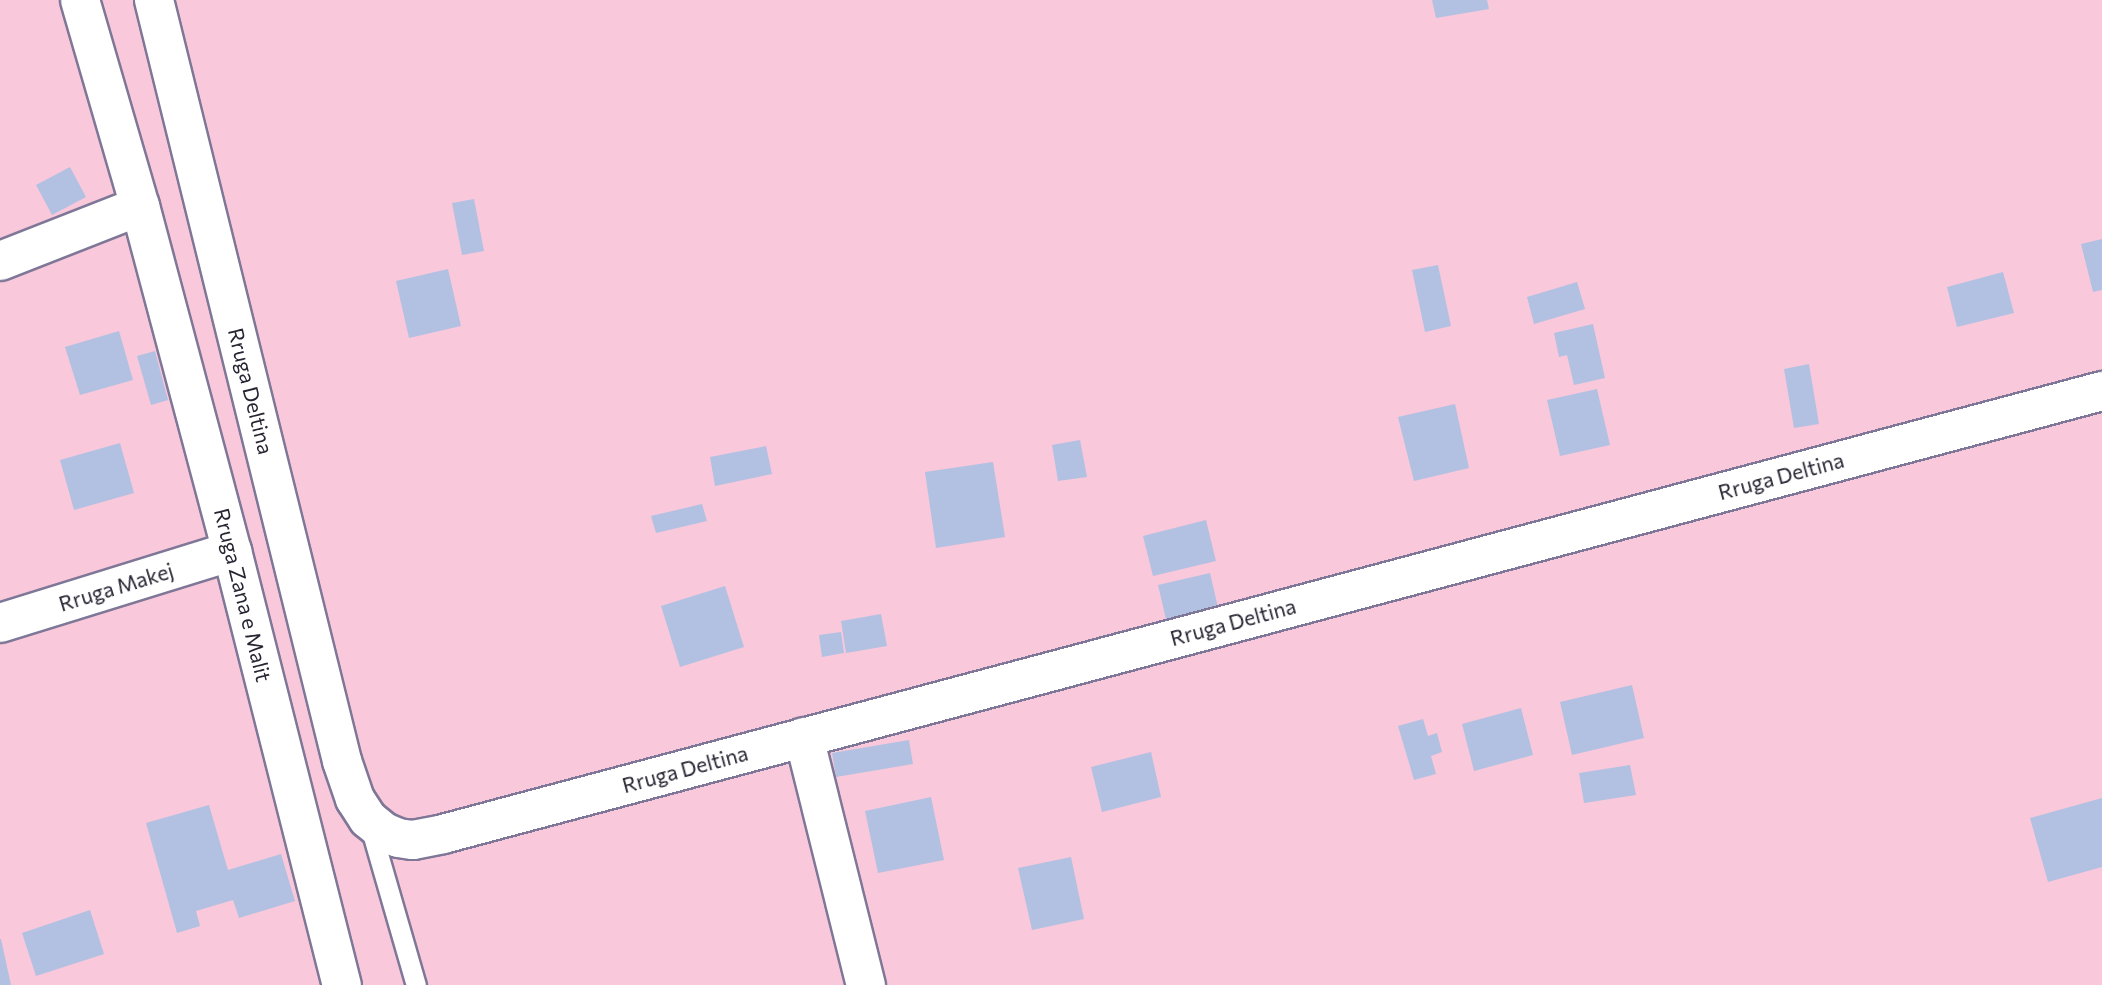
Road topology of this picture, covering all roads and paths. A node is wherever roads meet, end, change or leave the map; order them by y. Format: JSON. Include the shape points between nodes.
{"nodes":[{"id":1,"x":80,"y":0,"type":"edge"},
{"id":2,"x":154,"y":0,"type":"edge"},
{"id":3,"x":140,"y":206,"type":"junction"},
{"id":4,"x":0,"y":261,"type":"edge"},
{"id":5,"x":2102,"y":391,"type":"edge"},
{"id":6,"x":232,"y":551,"type":"junction"},
{"id":7,"x":0,"y":623,"type":"edge"},
{"id":8,"x":804,"y":737,"type":"junction"},
{"id":9,"x":368,"y":819,"type":"junction"},
{"id":10,"x":341,"y":985,"type":"edge"},
{"id":11,"x":416,"y":985,"type":"edge"},
{"id":12,"x":866,"y":985,"type":"edge"}],
"edges":[{"from":1,"to":3,"type":"street","name":"Rruga Zana e Malit"},
{"from":2,"to":9,"type":"street","name":"Rruga Deltina","via":[[342,761],[355,799]]},
{"from":3,"to":4,"type":"street"},
{"from":3,"to":6,"type":"street","name":"Rruga Zana e Malit"},
{"from":5,"to":8,"type":"street","name":"Rruga Deltina"},
{"from":6,"to":7,"type":"street","name":"Rruga Makej"},
{"from":6,"to":10,"type":"street","name":"Rruga Zana e Malit"},
{"from":8,"to":9,"type":"street","name":"Rruga Deltina","via":[[413,840],[384,832]]},
{"from":8,"to":12,"type":"street"},
{"from":9,"to":11,"type":"lane","name":"Rruga Deltina"}]}
